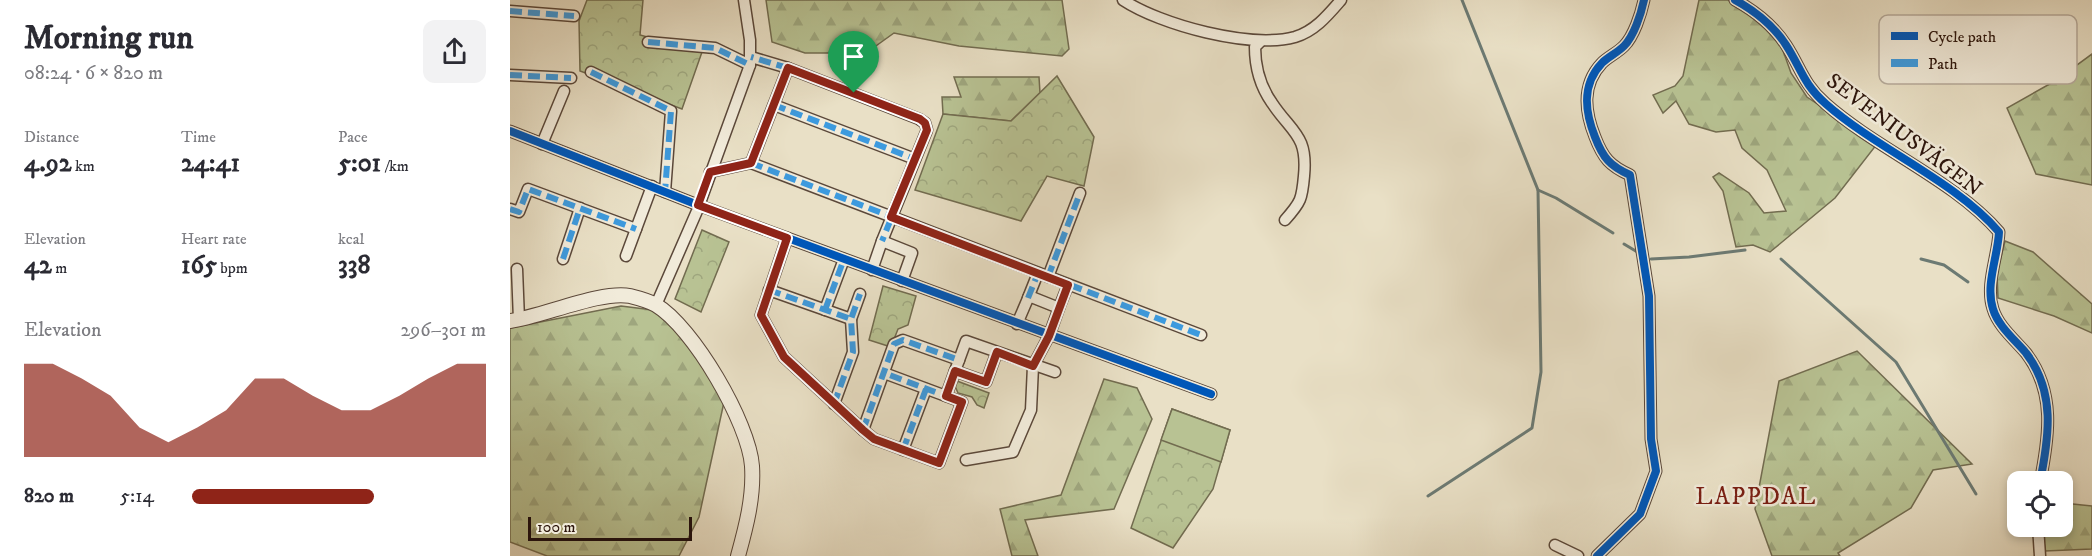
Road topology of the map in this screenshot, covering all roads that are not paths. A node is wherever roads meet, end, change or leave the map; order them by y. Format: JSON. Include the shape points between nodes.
{"nodes":[{"id":1,"x":744,"y":0,"type":"edge"},
{"id":2,"x":1123,"y":0,"type":"edge"},
{"id":3,"x":1341,"y":0,"type":"edge"},
{"id":4,"x":1644,"y":0,"type":"edge"},
{"id":5,"x":1735,"y":0,"type":"edge"},
{"id":6,"x":510,"y":11,"type":"edge"},
{"id":7,"x":574,"y":16,"type":"dead end"},
{"id":8,"x":1261,"y":40,"type":"junction"},
{"id":9,"x":648,"y":42,"type":"dead end"},
{"id":10,"x":750,"y":61,"type":"junction"},
{"id":11,"x":788,"y":68,"type":"junction"},
{"id":12,"x":591,"y":72,"type":"dead end"},
{"id":13,"x":510,"y":75,"type":"edge"},
{"id":14,"x":571,"y":78,"type":"dead end"},
{"id":15,"x":564,"y":91,"type":"dead end"},
{"id":16,"x":774,"y":105,"type":"junction"},
{"id":17,"x":510,"y":131,"type":"edge"},
{"id":18,"x":543,"y":144,"type":"junction"},
{"id":19,"x":915,"y":159,"type":"junction"},
{"id":20,"x":751,"y":163,"type":"junction"},
{"id":21,"x":710,"y":172,"type":"junction"},
{"id":22,"x":652,"y":186,"type":"junction"},
{"id":23,"x":665,"y":192,"type":"junction"},
{"id":24,"x":1080,"y":193,"type":"dead end"},
{"id":25,"x":698,"y":205,"type":"junction"},
{"id":26,"x":580,"y":208,"type":"junction"},
{"id":27,"x":510,"y":209,"type":"edge"},
{"id":28,"x":891,"y":217,"type":"junction"},
{"id":29,"x":1285,"y":220,"type":"dead end"},
{"id":30,"x":636,"y":229,"type":"junction"},
{"id":31,"x":787,"y":238,"type":"junction"},
{"id":32,"x":882,"y":241,"type":"junction"},
{"id":33,"x":626,"y":256,"type":"dead end"},
{"id":34,"x":563,"y":259,"type":"dead end"},
{"id":35,"x":844,"y":259,"type":"junction"},
{"id":36,"x":517,"y":269,"type":"dead end"},
{"id":37,"x":872,"y":270,"type":"junction"},
{"id":38,"x":1043,"y":275,"type":"junction"},
{"id":39,"x":902,"y":281,"type":"junction"},
{"id":40,"x":1068,"y":285,"type":"junction"},
{"id":41,"x":769,"y":290,"type":"junction"},
{"id":42,"x":860,"y":294,"type":"dead end"},
{"id":43,"x":1028,"y":298,"type":"junction"},
{"id":44,"x":656,"y":305,"type":"junction"},
{"id":45,"x":1059,"y":308,"type":"junction"},
{"id":46,"x":825,"y":309,"type":"junction"},
{"id":47,"x":850,"y":319,"type":"junction"},
{"id":48,"x":515,"y":320,"type":"edge"},
{"id":49,"x":1017,"y":324,"type":"junction"},
{"id":50,"x":1201,"y":335,"type":"dead end"},
{"id":51,"x":1049,"y":336,"type":"junction"},
{"id":52,"x":997,"y":352,"type":"junction"},
{"id":53,"x":957,"y":366,"type":"junction"},
{"id":54,"x":1033,"y":366,"type":"junction"},
{"id":55,"x":1055,"y":372,"type":"dead end"},
{"id":56,"x":884,"y":373,"type":"junction"},
{"id":57,"x":926,"y":389,"type":"junction"},
{"id":58,"x":1210,"y":394,"type":"dead end"},
{"id":59,"x":946,"y":396,"type":"junction"},
{"id":60,"x":834,"y":404,"type":"junction"},
{"id":61,"x":863,"y":430,"type":"junction"},
{"id":62,"x":903,"y":450,"type":"junction"},
{"id":63,"x":966,"y":460,"type":"dead end"},
{"id":64,"x":2042,"y":471,"type":"edge"},
{"id":65,"x":2039,"y":537,"type":"edge"},
{"id":66,"x":1555,"y":545,"type":"dead end"},
{"id":67,"x":738,"y":556,"type":"edge"},
{"id":68,"x":1578,"y":556,"type":"edge"},
{"id":69,"x":1597,"y":556,"type":"edge"},
{"id":70,"x":2040,"y":556,"type":"edge"}],
"edges":[{"from":1,"to":10,"type":"street"},
{"from":2,"to":8,"type":"street","via":[[1175,26]]},
{"from":3,"to":8,"type":"street","via":[[1308,32]]},
{"from":4,"to":69,"type":"street","via":[[1625,45],[1600,64],[1586,93],[1587,117],[1602,156],[1630,175],[1635,194],[1649,296],[1651,439],[1656,471],[1640,514]]},
{"from":5,"to":64,"type":"street","name":"SEVENIUSVÄGEN","via":[[1771,25],[1804,82],[1827,105],[1984,216],[1999,232],[1990,288],[1993,309],[2036,366],[2050,433]]},
{"from":6,"to":7,"type":"street"},
{"from":8,"to":29,"type":"street","via":[[1255,47],[1255,61],[1261,85],[1295,129],[1306,155],[1302,202]]},
{"from":9,"to":10,"type":"street","via":[[715,48]]},
{"from":10,"to":11,"type":"street"},
{"from":10,"to":21,"type":"street"},
{"from":11,"to":16,"type":"street"},
{"from":11,"to":19,"type":"street","via":[[920,119],[927,130]]},
{"from":12,"to":23,"type":"street","via":[[671,111]]},
{"from":13,"to":14,"type":"street"},
{"from":15,"to":18,"type":"street"},
{"from":16,"to":19,"type":"street"},
{"from":16,"to":20,"type":"street"},
{"from":17,"to":18,"type":"street"},
{"from":18,"to":22,"type":"street"},
{"from":19,"to":28,"type":"street"},
{"from":20,"to":21,"type":"street"},
{"from":20,"to":28,"type":"street"},
{"from":21,"to":25,"type":"street"},
{"from":22,"to":23,"type":"street"},
{"from":22,"to":30,"type":"street"},
{"from":23,"to":25,"type":"street"},
{"from":24,"to":38,"type":"street"},
{"from":25,"to":31,"type":"street"},
{"from":25,"to":44,"type":"street"},
{"from":26,"to":27,"type":"street","via":[[528,189],[519,212]]},
{"from":26,"to":30,"type":"street"},
{"from":26,"to":34,"type":"street"},
{"from":28,"to":32,"type":"street"},
{"from":28,"to":38,"type":"street"},
{"from":30,"to":33,"type":"street"},
{"from":31,"to":35,"type":"street"},
{"from":31,"to":41,"type":"street"},
{"from":32,"to":37,"type":"street"},
{"from":32,"to":39,"type":"street","via":[[912,253]]},
{"from":35,"to":37,"type":"street"},
{"from":35,"to":46,"type":"street"},
{"from":36,"to":48,"type":"street"},
{"from":37,"to":39,"type":"street"},
{"from":38,"to":40,"type":"street"},
{"from":38,"to":43,"type":"street"},
{"from":39,"to":49,"type":"street"},
{"from":40,"to":45,"type":"street"},
{"from":40,"to":50,"type":"street"},
{"from":41,"to":46,"type":"street"},
{"from":41,"to":60,"type":"street","via":[[761,315],[784,357]]},
{"from":42,"to":47,"type":"street"},
{"from":43,"to":45,"type":"street"},
{"from":43,"to":49,"type":"street"},
{"from":44,"to":48,"type":"street","via":[[628,295],[608,297]]},
{"from":44,"to":67,"type":"street","via":[[699,348],[742,430],[752,464],[752,494]]},
{"from":45,"to":51,"type":"street"},
{"from":46,"to":47,"type":"street"},
{"from":47,"to":60,"type":"street","via":[[853,352]]},
{"from":49,"to":51,"type":"street"},
{"from":51,"to":54,"type":"street"},
{"from":51,"to":58,"type":"street"},
{"from":52,"to":53,"type":"street","via":[[966,341]]},
{"from":52,"to":53,"type":"street","via":[[986,382]]},
{"from":52,"to":54,"type":"street"},
{"from":53,"to":56,"type":"street","via":[[903,340],[894,344]]},
{"from":53,"to":59,"type":"street"},
{"from":54,"to":55,"type":"street"},
{"from":54,"to":63,"type":"street","via":[[1031,410],[1013,452]]},
{"from":56,"to":57,"type":"street"},
{"from":56,"to":61,"type":"street"},
{"from":57,"to":59,"type":"street"},
{"from":57,"to":62,"type":"street"},
{"from":59,"to":62,"type":"street","via":[[962,402],[939,463]]},
{"from":60,"to":61,"type":"street"},
{"from":61,"to":62,"type":"street","via":[[874,439]]},
{"from":65,"to":70,"type":"street"},
{"from":66,"to":68,"type":"street"}]}
